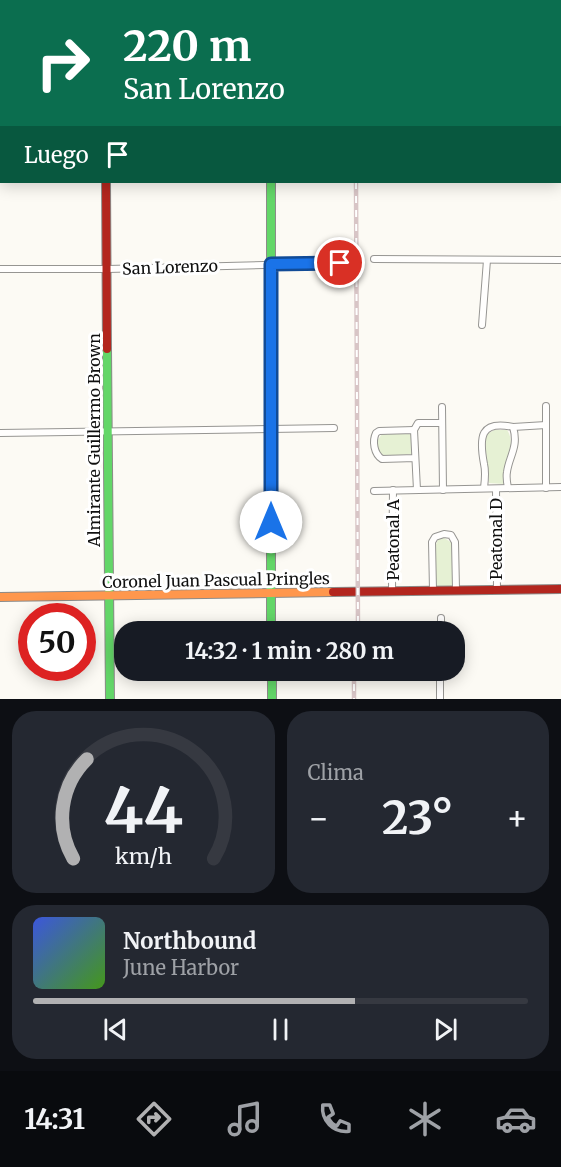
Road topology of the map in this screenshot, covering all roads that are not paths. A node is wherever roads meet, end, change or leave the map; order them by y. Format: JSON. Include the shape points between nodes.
{"nodes":[{"id":1,"x":106,"y":183,"type":"edge"},
{"id":2,"x":272,"y":183,"type":"edge"},
{"id":3,"x":374,"y":259,"type":"dead end"},
{"id":4,"x":487,"y":260,"type":"junction"},
{"id":5,"x":561,"y":260,"type":"edge"},
{"id":6,"x":340,"y":263,"type":"dead end"},
{"id":7,"x":271,"y":264,"type":"junction"},
{"id":8,"x":0,"y":269,"type":"edge"},
{"id":9,"x":108,"y":269,"type":"junction"},
{"id":10,"x":482,"y":325,"type":"dead end"},
{"id":11,"x":546,"y":406,"type":"dead end"},
{"id":12,"x":442,"y":407,"type":"dead end"},
{"id":13,"x":442,"y":423,"type":"junction"},
{"id":14,"x":546,"y":425,"type":"junction"},
{"id":15,"x":334,"y":428,"type":"dead end"},
{"id":16,"x":513,"y":428,"type":"junction"},
{"id":17,"x":271,"y":429,"type":"junction"},
{"id":18,"x":414,"y":430,"type":"junction"},
{"id":19,"x":107,"y":431,"type":"junction"},
{"id":20,"x":0,"y":433,"type":"edge"},
{"id":21,"x":415,"y":458,"type":"junction"},
{"id":22,"x":561,"y":487,"type":"edge"},
{"id":23,"x":484,"y":488,"type":"junction"},
{"id":24,"x":508,"y":488,"type":"junction"},
{"id":25,"x":546,"y":488,"type":"junction"},
{"id":26,"x":496,"y":489,"type":"junction"},
{"id":27,"x":393,"y":490,"type":"junction"},
{"id":28,"x":417,"y":490,"type":"junction"},
{"id":29,"x":443,"y":490,"type":"junction"},
{"id":30,"x":374,"y":492,"type":"dead end"},
{"id":31,"x":456,"y":589,"type":"junction"},
{"id":32,"x":497,"y":589,"type":"junction"},
{"id":33,"x":561,"y":589,"type":"edge"},
{"id":34,"x":433,"y":590,"type":"junction"},
{"id":35,"x":392,"y":591,"type":"junction"},
{"id":36,"x":271,"y":592,"type":"junction"},
{"id":37,"x":0,"y":597,"type":"edge"},
{"id":38,"x":110,"y":597,"type":"junction"},
{"id":39,"x":271,"y":621,"type":"edge"},
{"id":40,"x":272,"y":681,"type":"edge"},
{"id":41,"x":440,"y":681,"type":"edge"},
{"id":42,"x":110,"y":699,"type":"edge"},
{"id":43,"x":272,"y":699,"type":"edge"},
{"id":44,"x":440,"y":699,"type":"edge"}],
"edges":[{"from":1,"to":9,"type":"street","name":"Almirante Guillermo Brown"},
{"from":2,"to":7,"type":"street"},
{"from":3,"to":4,"type":"street"},
{"from":4,"to":5,"type":"street"},
{"from":4,"to":10,"type":"street"},
{"from":6,"to":7,"type":"street","name":"San Lorenzo"},
{"from":7,"to":9,"type":"street","name":"San Lorenzo"},
{"from":7,"to":17,"type":"street"},
{"from":8,"to":9,"type":"street","name":"San Lorenzo"},
{"from":9,"to":19,"type":"street","name":"Almirante Guillermo Brown"},
{"from":11,"to":14,"type":"street"},
{"from":12,"to":13,"type":"street"},
{"from":13,"to":18,"type":"street","via":[[418,423]]},
{"from":13,"to":29,"type":"street"},
{"from":14,"to":16,"type":"street"},
{"from":14,"to":25,"type":"street"},
{"from":15,"to":17,"type":"street"},
{"from":16,"to":23,"type":"street","via":[[484,430]]},
{"from":16,"to":24,"type":"street"},
{"from":17,"to":19,"type":"street"},
{"from":17,"to":36,"type":"street"},
{"from":18,"to":21,"type":"street"},
{"from":18,"to":21,"type":"street","via":[[379,431],[374,443],[382,459]]},
{"from":19,"to":20,"type":"street"},
{"from":19,"to":38,"type":"street","name":"Almirante Guillermo Brown"},
{"from":21,"to":28,"type":"street"},
{"from":22,"to":25,"type":"street"},
{"from":23,"to":26,"type":"street"},
{"from":23,"to":29,"type":"street"},
{"from":24,"to":25,"type":"street"},
{"from":24,"to":26,"type":"street"},
{"from":26,"to":32,"type":"street","name":"Peatonal D"},
{"from":27,"to":28,"type":"street"},
{"from":27,"to":30,"type":"street"},
{"from":27,"to":35,"type":"street","name":"Peatonal A"},
{"from":28,"to":29,"type":"street"},
{"from":31,"to":32,"type":"street","name":"Coronel Juan Pascual Pringles"},
{"from":31,"to":34,"type":"street","name":"Coronel Juan Pascual Pringles"},
{"from":31,"to":34,"type":"street","via":[[455,542],[451,535],[444,534],[432,542]]},
{"from":32,"to":33,"type":"street","name":"Coronel Juan Pascual Pringles"},
{"from":34,"to":35,"type":"street","name":"Coronel Juan Pascual Pringles"},
{"from":35,"to":36,"type":"street","name":"Coronel Juan Pascual Pringles"},
{"from":36,"to":38,"type":"street","name":"Coronel Juan Pascual Pringles"},
{"from":36,"to":39,"type":"street"},
{"from":37,"to":38,"type":"street","name":"Coronel Juan Pascual Pringles"},
{"from":38,"to":42,"type":"street","name":"Almirante Guillermo Brown"},
{"from":40,"to":43,"type":"street"},
{"from":41,"to":44,"type":"street"}]}
